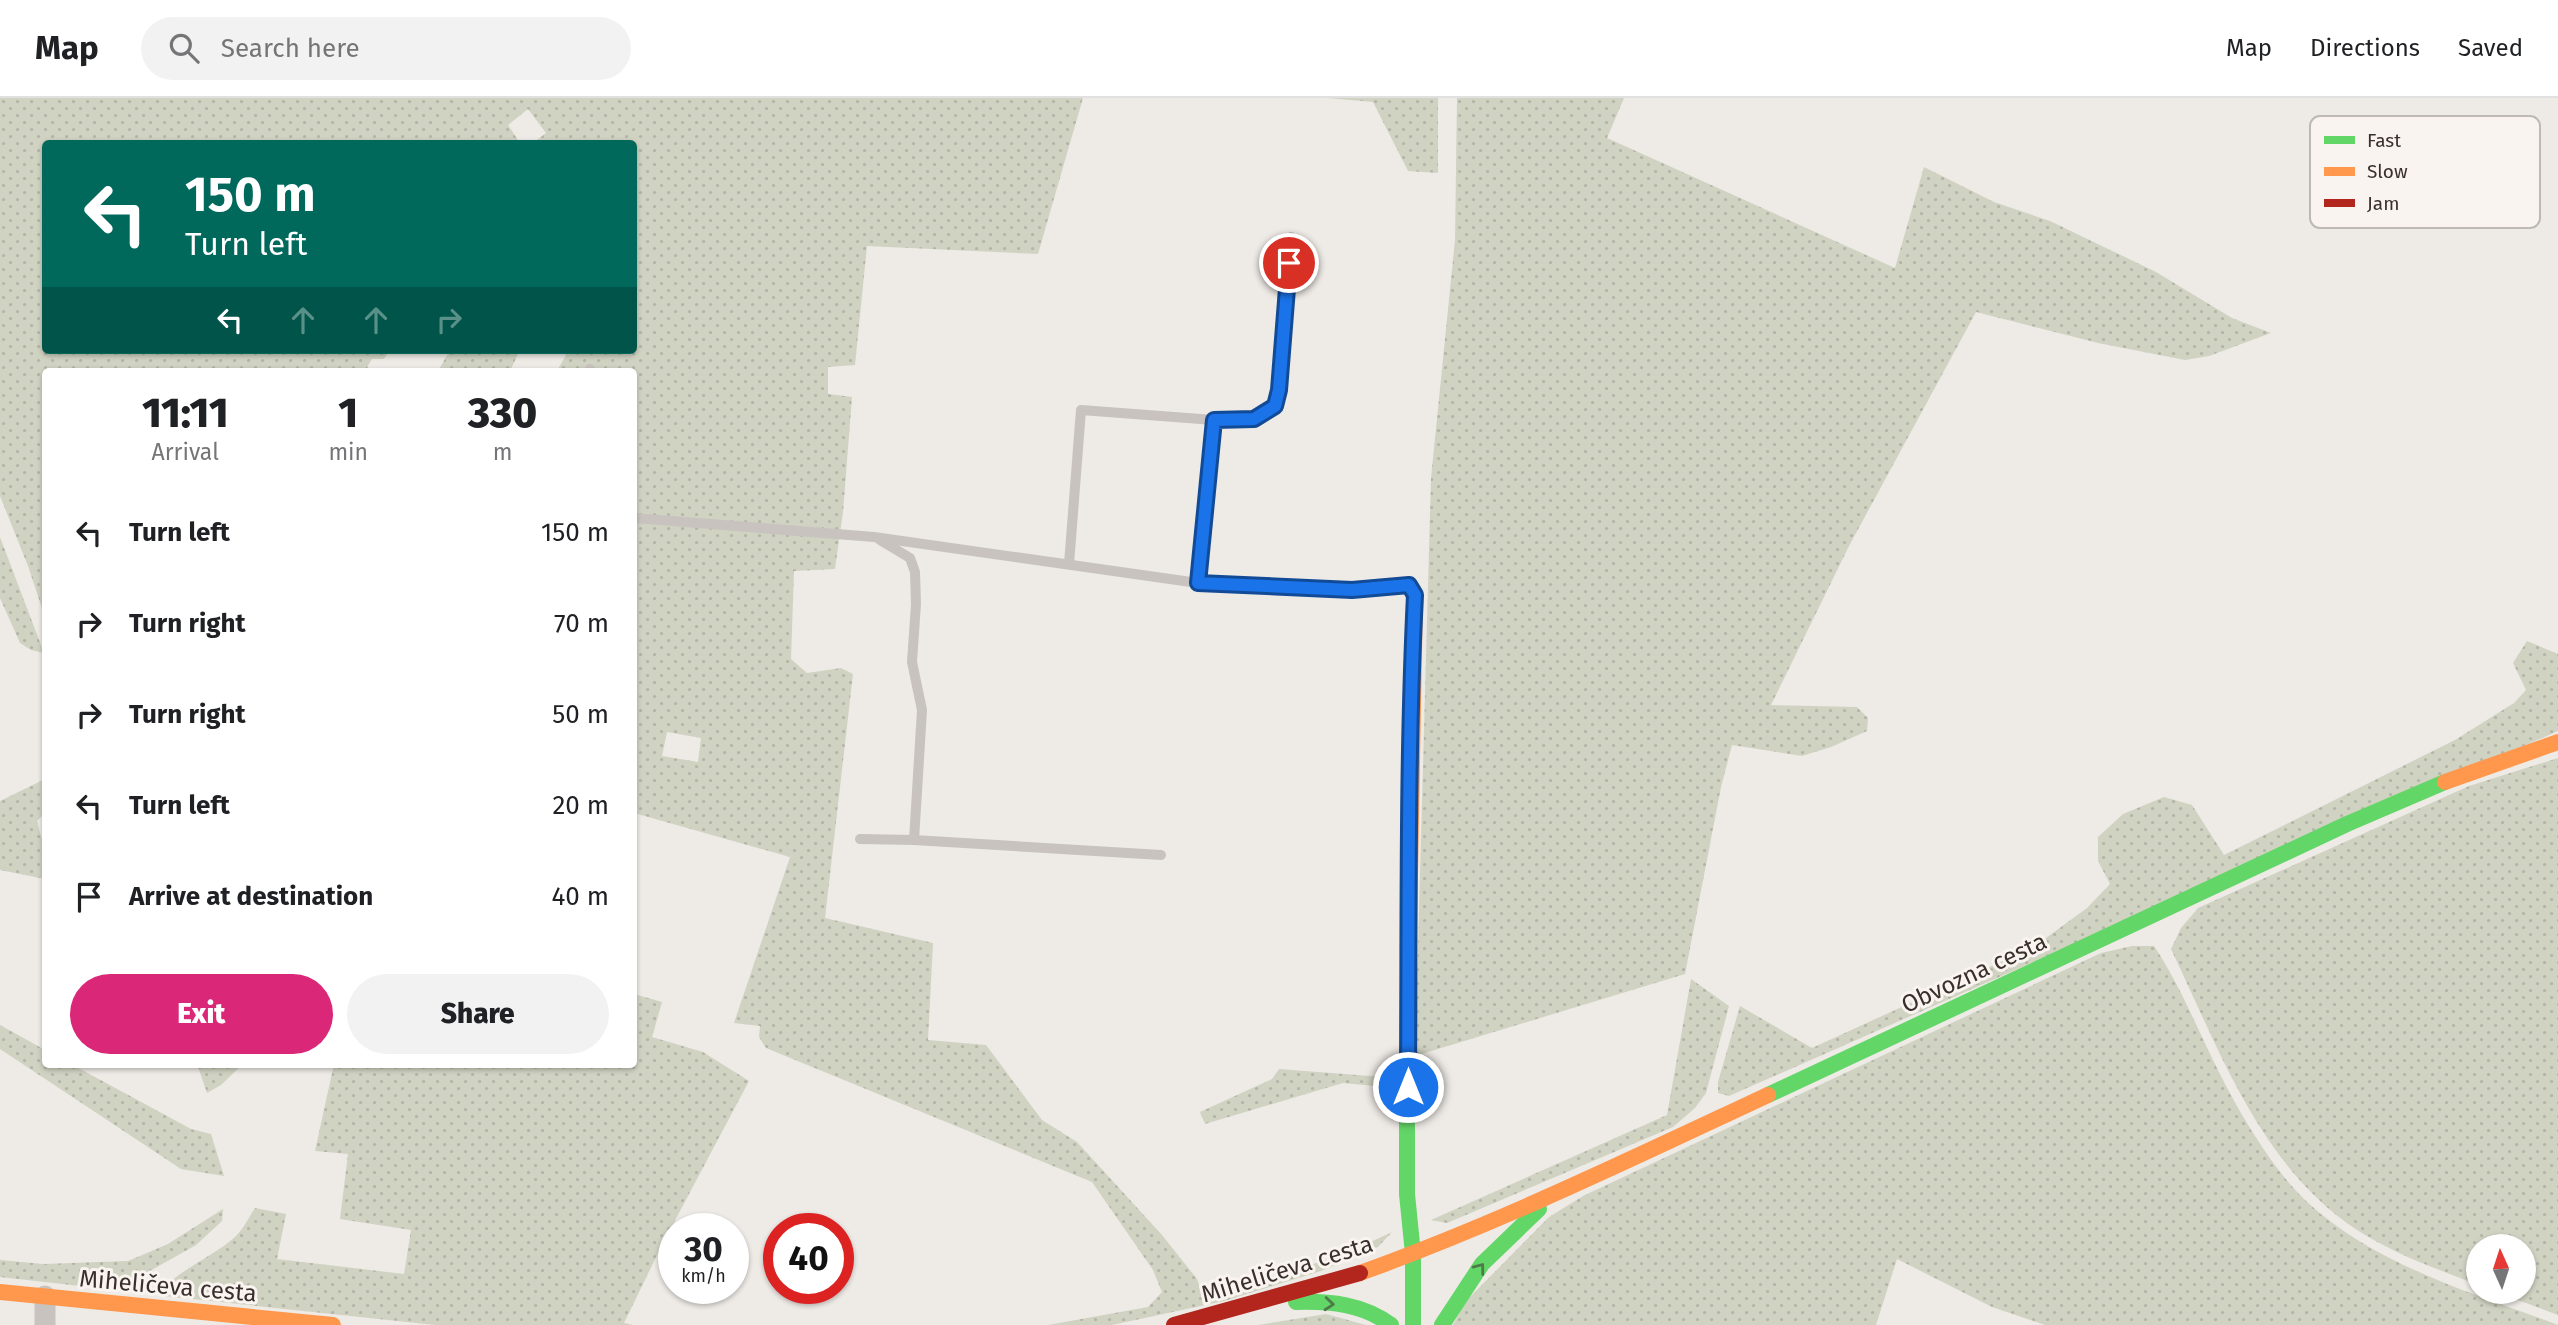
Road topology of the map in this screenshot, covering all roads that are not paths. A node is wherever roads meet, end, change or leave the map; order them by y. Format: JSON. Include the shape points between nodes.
{"nodes":[{"id":1,"x":1291,"y":237,"type":"dead end"},
{"id":2,"x":1214,"y":420,"type":"junction"},
{"id":3,"x":637,"y":518,"type":"edge"},
{"id":4,"x":874,"y":537,"type":"junction"},
{"id":5,"x":1069,"y":564,"type":"junction"},
{"id":6,"x":1198,"y":583,"type":"junction"},
{"id":7,"x":1409,"y":585,"type":"joint"},
{"id":8,"x":2558,"y":742,"type":"edge"},
{"id":9,"x":860,"y":839,"type":"dead end"},
{"id":10,"x":914,"y":840,"type":"junction"},
{"id":11,"x":1161,"y":855,"type":"dead end"},
{"id":12,"x":1556,"y":1194,"type":"junction"},
{"id":13,"x":1413,"y":1254,"type":"junction"},
{"id":14,"x":0,"y":1292,"type":"edge"},
{"id":15,"x":45,"y":1296,"type":"junction"},
{"id":16,"x":1263,"y":1303,"type":"junction"},
{"id":17,"x":45,"y":1325,"type":"edge"},
{"id":18,"x":333,"y":1325,"type":"edge"},
{"id":19,"x":1174,"y":1325,"type":"edge"},
{"id":20,"x":1391,"y":1325,"type":"edge"},
{"id":21,"x":1413,"y":1325,"type":"edge"},
{"id":22,"x":1442,"y":1325,"type":"edge"}],
"edges":[{"from":1,"to":2,"type":"lane","via":[[1275,406],[1254,419]]},
{"from":2,"to":5,"type":"lane","via":[[1081,410]]},
{"from":2,"to":6,"type":"lane"},
{"from":3,"to":4,"type":"lane"},
{"from":4,"to":5,"type":"lane"},
{"from":4,"to":10,"type":"lane","via":[[910,558],[915,572],[912,662],[922,710]]},
{"from":5,"to":6,"type":"lane"},
{"from":6,"to":7,"type":"lane","via":[[1352,590]]},
{"from":7,"to":13,"type":"street","via":[[1415,595],[1407,971],[1407,1194]]},
{"from":8,"to":12,"type":"street","name":"Obvozna cesta","via":[[2466,773],[2347,824]]},
{"from":9,"to":10,"type":"lane"},
{"from":10,"to":11,"type":"lane"},
{"from":12,"to":13,"type":"street","name":"Obvozna cesta"},
{"from":22,"to":12,"type":"street","one_way":true,"via":[[1482,1264]]},
{"from":13,"to":16,"type":"street","name":"Miheličeva cesta"},
{"from":13,"to":21,"type":"street"},
{"from":14,"to":15,"type":"street","name":"Miheličeva cesta"},
{"from":15,"to":17,"type":"street"},
{"from":15,"to":18,"type":"street","name":"Miheličeva cesta"},
{"from":16,"to":19,"type":"street","name":"Miheličeva cesta"},
{"from":16,"to":20,"type":"street","one_way":true,"via":[[1357,1307]]}]}
